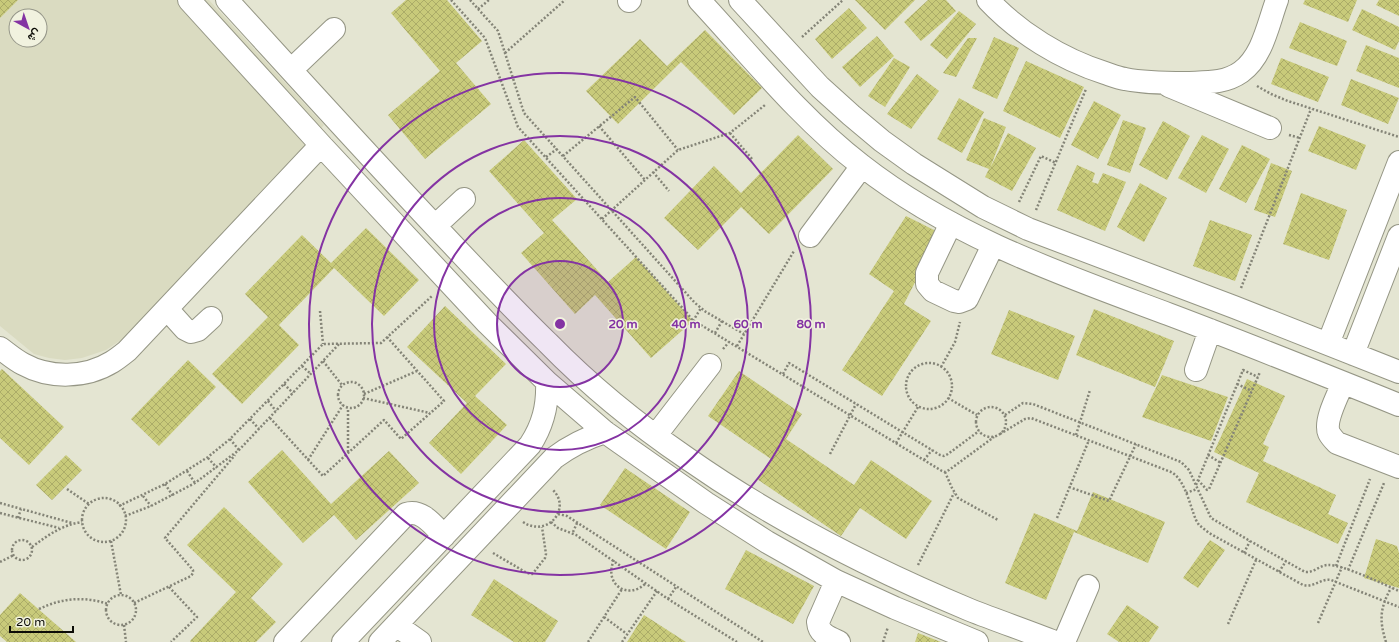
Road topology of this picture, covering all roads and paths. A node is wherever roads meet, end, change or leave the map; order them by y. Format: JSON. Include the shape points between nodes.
{"nodes":[{"id":1,"x":189,"y":0,"type":"edge"},
{"id":2,"x":227,"y":0,"type":"edge"},
{"id":3,"x":451,"y":0,"type":"edge"},
{"id":4,"x":470,"y":0,"type":"edge"},
{"id":5,"x":489,"y":0,"type":"edge"},
{"id":6,"x":565,"y":0,"type":"edge"},
{"id":7,"x":699,"y":0,"type":"edge"},
{"id":8,"x":740,"y":0,"type":"edge"},
{"id":9,"x":843,"y":0,"type":"edge"},
{"id":10,"x":988,"y":0,"type":"edge"},
{"id":11,"x":1277,"y":0,"type":"edge"},
{"id":12,"x":478,"y":9,"type":"junction"},
{"id":13,"x":334,"y":29,"type":"dead end"},
{"id":14,"x":787,"y":50,"type":"junction"},
{"id":15,"x":506,"y":53,"type":"junction"},
{"id":16,"x":291,"y":70,"type":"junction"},
{"id":17,"x":1094,"y":70,"type":"junction"},
{"id":18,"x":1241,"y":71,"type":"junction"},
{"id":19,"x":1161,"y":83,"type":"junction"},
{"id":20,"x":783,"y":92,"type":"junction"},
{"id":21,"x":1312,"y":109,"type":"junction"},
{"id":22,"x":599,"y":126,"type":"junction"},
{"id":23,"x":1270,"y":128,"type":"dead end"},
{"id":24,"x":730,"y":133,"type":"junction"},
{"id":25,"x":1399,"y":137,"type":"edge"},
{"id":26,"x":321,"y":145,"type":"junction"},
{"id":27,"x":557,"y":149,"type":"junction"},
{"id":28,"x":678,"y":150,"type":"junction"},
{"id":29,"x":563,"y":156,"type":"junction"},
{"id":30,"x":546,"y":157,"type":"junction"},
{"id":31,"x":752,"y":159,"type":"dead end"},
{"id":32,"x":1399,"y":162,"type":"edge"},
{"id":33,"x":1056,"y":163,"type":"junction"},
{"id":34,"x":862,"y":166,"type":"junction"},
{"id":35,"x":653,"y":172,"type":"junction"},
{"id":36,"x":645,"y":180,"type":"junction"},
{"id":37,"x":669,"y":191,"type":"dead end"},
{"id":38,"x":464,"y":199,"type":"dead end"},
{"id":39,"x":612,"y":210,"type":"junction"},
{"id":40,"x":602,"y":218,"type":"junction"},
{"id":41,"x":951,"y":223,"type":"junction"},
{"id":42,"x":1019,"y":225,"type":"junction"},
{"id":43,"x":435,"y":226,"type":"junction"},
{"id":44,"x":810,"y":236,"type":"joint"},
{"id":45,"x":1399,"y":236,"type":"edge"},
{"id":46,"x":1059,"y":241,"type":"junction"},
{"id":47,"x":993,"y":245,"type":"junction"},
{"id":48,"x":1044,"y":268,"type":"junction"},
{"id":49,"x":448,"y":281,"type":"junction"},
{"id":50,"x":963,"y":301,"type":"junction"},
{"id":51,"x":1234,"y":307,"type":"junction"},
{"id":52,"x":701,"y":308,"type":"junction"},
{"id":53,"x":167,"y":309,"type":"junction"},
{"id":54,"x":320,"y":311,"type":"dead end"},
{"id":55,"x":211,"y":318,"type":"dead end"},
{"id":56,"x":693,"y":321,"type":"junction"},
{"id":57,"x":722,"y":321,"type":"junction"},
{"id":58,"x":1210,"y":330,"type":"junction"},
{"id":59,"x":715,"y":333,"type":"junction"},
{"id":60,"x":744,"y":334,"type":"junction"},
{"id":61,"x":387,"y":337,"type":"junction"},
{"id":62,"x":323,"y":344,"type":"junction"},
{"id":63,"x":339,"y":344,"type":"junction"},
{"id":64,"x":1328,"y":344,"type":"junction"},
{"id":65,"x":737,"y":346,"type":"junction"},
{"id":66,"x":0,"y":348,"type":"edge"},
{"id":67,"x":1268,"y":353,"type":"junction"},
{"id":68,"x":1353,"y":354,"type":"junction"},
{"id":69,"x":323,"y":361,"type":"junction"},
{"id":70,"x":710,"y":365,"type":"dead end"},
{"id":71,"x":302,"y":366,"type":"junction"},
{"id":72,"x":941,"y":367,"type":"junction"},
{"id":73,"x":1196,"y":370,"type":"dead end"},
{"id":74,"x":417,"y":371,"type":"junction"},
{"id":75,"x":1399,"y":372,"type":"edge"},
{"id":76,"x":311,"y":374,"type":"junction"},
{"id":77,"x":782,"y":374,"type":"junction"},
{"id":78,"x":1258,"y":377,"type":"junction"},
{"id":79,"x":547,"y":382,"type":"junction"},
{"id":80,"x":1343,"y":382,"type":"junction"},
{"id":81,"x":284,"y":384,"type":"junction"},
{"id":82,"x":1237,"y":384,"type":"junction"},
{"id":83,"x":342,"y":385,"type":"junction"},
{"id":84,"x":1090,"y":390,"type":"dead end"},
{"id":85,"x":1252,"y":391,"type":"junction"},
{"id":86,"x":293,"y":393,"type":"junction"},
{"id":87,"x":364,"y":394,"type":"junction"},
{"id":88,"x":363,"y":398,"type":"junction"},
{"id":89,"x":948,"y":398,"type":"junction"},
{"id":90,"x":268,"y":401,"type":"junction"},
{"id":91,"x":856,"y":404,"type":"junction"},
{"id":92,"x":1399,"y":404,"type":"edge"},
{"id":93,"x":343,"y":405,"type":"junction"},
{"id":94,"x":918,"y":407,"type":"junction"},
{"id":95,"x":348,"y":408,"type":"junction"},
{"id":96,"x":276,"y":411,"type":"junction"},
{"id":97,"x":430,"y":413,"type":"junction"},
{"id":98,"x":977,"y":414,"type":"junction"},
{"id":99,"x":850,"y":415,"type":"junction"},
{"id":100,"x":1005,"y":415,"type":"junction"},
{"id":101,"x":270,"y":418,"type":"junction"},
{"id":102,"x":250,"y":419,"type":"junction"},
{"id":103,"x":1080,"y":422,"type":"junction"},
{"id":104,"x":259,"y":429,"type":"junction"},
{"id":105,"x":605,"y":432,"type":"junction"},
{"id":106,"x":903,"y":432,"type":"junction"},
{"id":107,"x":979,"y":432,"type":"junction"},
{"id":108,"x":1000,"y":434,"type":"junction"},
{"id":109,"x":656,"y":435,"type":"junction"},
{"id":110,"x":1076,"y":435,"type":"junction"},
{"id":111,"x":994,"y":437,"type":"junction"},
{"id":112,"x":230,"y":440,"type":"junction"},
{"id":113,"x":1089,"y":440,"type":"junction"},
{"id":114,"x":896,"y":443,"type":"junction"},
{"id":115,"x":1136,"y":444,"type":"junction"},
{"id":116,"x":239,"y":450,"type":"junction"},
{"id":117,"x":932,"y":450,"type":"junction"},
{"id":118,"x":348,"y":452,"type":"junction"},
{"id":119,"x":830,"y":454,"type":"dead end"},
{"id":120,"x":1130,"y":456,"type":"junction"},
{"id":121,"x":1208,"y":456,"type":"junction"},
{"id":122,"x":208,"y":457,"type":"junction"},
{"id":123,"x":308,"y":460,"type":"junction"},
{"id":124,"x":924,"y":460,"type":"junction"},
{"id":125,"x":1221,"y":463,"type":"junction"},
{"id":126,"x":1390,"y":463,"type":"edge"},
{"id":127,"x":511,"y":466,"type":"junction"},
{"id":128,"x":217,"y":468,"type":"junction"},
{"id":129,"x":187,"y":471,"type":"junction"},
{"id":130,"x":946,"y":472,"type":"junction"},
{"id":131,"x":534,"y":478,"type":"junction"},
{"id":132,"x":1198,"y":480,"type":"junction"},
{"id":133,"x":195,"y":483,"type":"junction"},
{"id":134,"x":165,"y":484,"type":"junction"},
{"id":135,"x":1196,"y":485,"type":"junction"},
{"id":136,"x":1069,"y":487,"type":"junction"},
{"id":137,"x":67,"y":488,"type":"dead end"},
{"id":138,"x":1197,"y":489,"type":"junction"},
{"id":139,"x":954,"y":493,"type":"junction"},
{"id":140,"x":1186,"y":493,"type":"junction"},
{"id":141,"x":143,"y":496,"type":"junction"},
{"id":142,"x":173,"y":496,"type":"junction"},
{"id":143,"x":0,"y":503,"type":"edge"},
{"id":144,"x":89,"y":504,"type":"junction"},
{"id":145,"x":120,"y":506,"type":"junction"},
{"id":146,"x":151,"y":506,"type":"junction"},
{"id":147,"x":506,"y":508,"type":"junction"},
{"id":148,"x":22,"y":509,"type":"junction"},
{"id":149,"x":0,"y":513,"type":"edge"},
{"id":150,"x":558,"y":514,"type":"junction"},
{"id":151,"x":125,"y":516,"type":"junction"},
{"id":152,"x":18,"y":518,"type":"junction"},
{"id":153,"x":1056,"y":518,"type":"dead end"},
{"id":154,"x":998,"y":520,"type":"dead end"},
{"id":155,"x":82,"y":522,"type":"junction"},
{"id":156,"x":551,"y":522,"type":"junction"},
{"id":157,"x":72,"y":523,"type":"junction"},
{"id":158,"x":577,"y":523,"type":"junction"},
{"id":159,"x":542,"y":527,"type":"junction"},
{"id":160,"x":59,"y":528,"type":"junction"},
{"id":161,"x":573,"y":532,"type":"junction"},
{"id":162,"x":444,"y":536,"type":"junction"},
{"id":163,"x":111,"y":540,"type":"junction"},
{"id":164,"x":1250,"y":541,"type":"junction"},
{"id":165,"x":474,"y":543,"type":"junction"},
{"id":166,"x":32,"y":546,"type":"junction"},
{"id":167,"x":1244,"y":553,"type":"junction"},
{"id":168,"x":14,"y":555,"type":"junction"},
{"id":169,"x":614,"y":560,"type":"junction"},
{"id":170,"x":1256,"y":560,"type":"junction"},
{"id":171,"x":1286,"y":561,"type":"junction"},
{"id":172,"x":0,"y":562,"type":"edge"},
{"id":173,"x":1336,"y":566,"type":"junction"},
{"id":174,"x":1342,"y":567,"type":"junction"},
{"id":175,"x":1348,"y":570,"type":"junction"},
{"id":176,"x":1279,"y":572,"type":"junction"},
{"id":177,"x":836,"y":581,"type":"junction"},
{"id":178,"x":1336,"y":581,"type":"junction"},
{"id":179,"x":646,"y":583,"type":"junction"},
{"id":180,"x":909,"y":583,"type":"junction"},
{"id":181,"x":1088,"y":586,"type":"dead end"},
{"id":182,"x":169,"y":587,"type":"junction"},
{"id":183,"x":676,"y":587,"type":"junction"},
{"id":184,"x":1391,"y":588,"type":"junction"},
{"id":185,"x":622,"y":589,"type":"junction"},
{"id":186,"x":657,"y":591,"type":"junction"},
{"id":187,"x":1399,"y":591,"type":"edge"},
{"id":188,"x":121,"y":595,"type":"junction"},
{"id":189,"x":668,"y":599,"type":"junction"},
{"id":190,"x":1384,"y":600,"type":"junction"},
{"id":191,"x":134,"y":603,"type":"junction"},
{"id":192,"x":108,"y":604,"type":"junction"},
{"id":193,"x":1399,"y":606,"type":"edge"},
{"id":194,"x":39,"y":609,"type":"dead end"},
{"id":195,"x":604,"y":617,"type":"junction"},
{"id":196,"x":1318,"y":623,"type":"dead end"},
{"id":197,"x":124,"y":624,"type":"junction"},
{"id":198,"x":1228,"y":624,"type":"dead end"},
{"id":199,"x":396,"y":625,"type":"junction"},
{"id":200,"x":627,"y":634,"type":"junction"},
{"id":201,"x":1042,"y":640,"type":"edge"},
{"id":202,"x":126,"y":642,"type":"edge"},
{"id":203,"x":171,"y":642,"type":"edge"},
{"id":204,"x":285,"y":642,"type":"edge"},
{"id":205,"x":343,"y":642,"type":"edge"},
{"id":206,"x":380,"y":642,"type":"edge"},
{"id":207,"x":420,"y":642,"type":"edge"},
{"id":208,"x":588,"y":642,"type":"edge"},
{"id":209,"x":622,"y":642,"type":"edge"},
{"id":210,"x":737,"y":642,"type":"edge"},
{"id":211,"x":763,"y":642,"type":"edge"},
{"id":212,"x":839,"y":642,"type":"edge"},
{"id":213,"x":978,"y":642,"type":"edge"},
{"id":214,"x":1064,"y":642,"type":"edge"},
{"id":215,"x":1386,"y":642,"type":"edge"}],
"edges":[{"from":1,"to":26,"type":"street"},
{"from":2,"to":16,"type":"street"},
{"from":3,"to":30,"type":"path","via":[[485,38],[518,127]]},
{"from":4,"to":12,"type":"path"},
{"from":5,"to":12,"type":"path"},
{"from":6,"to":15,"type":"path"},
{"from":7,"to":20,"type":"street"},
{"from":8,"to":14,"type":"street"},
{"from":9,"to":14,"type":"path"},
{"from":10,"to":17,"type":"street","via":[[1040,43]]},
{"from":11,"to":18,"type":"street","via":[[1257,53]]},
{"from":12,"to":15,"type":"path","via":[[498,32]]},
{"from":13,"to":16,"type":"street"},
{"from":14,"to":42,"type":"street","via":[[820,87],[882,141],[983,208]]},
{"from":15,"to":27,"type":"path","via":[[524,113]]},
{"from":16,"to":43,"type":"street"},
{"from":17,"to":19,"type":"street","via":[[1124,79]]},
{"from":17,"to":33,"type":"path"},
{"from":18,"to":19,"type":"street","via":[[1214,82]]},
{"from":18,"to":21,"type":"path","via":[[1271,94]]},
{"from":19,"to":23,"type":"street"},
{"from":20,"to":24,"type":"path"},
{"from":20,"to":34,"type":"street","via":[[833,142]]},
{"from":21,"to":25,"type":"path"},
{"from":21,"to":51,"type":"path"},
{"from":22,"to":28,"type":"path","via":[[635,97]]},
{"from":22,"to":29,"type":"path"},
{"from":22,"to":36,"type":"path"},
{"from":24,"to":28,"type":"path"},
{"from":24,"to":31,"type":"path"},
{"from":26,"to":49,"type":"street"},
{"from":26,"to":53,"type":"street"},
{"from":27,"to":29,"type":"path"},
{"from":27,"to":30,"type":"path"},
{"from":28,"to":35,"type":"path"},
{"from":29,"to":39,"type":"path"},
{"from":30,"to":40,"type":"path"},
{"from":32,"to":64,"type":"street"},
{"from":33,"to":42,"type":"path"},
{"from":33,"to":42,"type":"path","via":[[1041,156]]},
{"from":34,"to":41,"type":"street"},
{"from":34,"to":44,"type":"street"},
{"from":35,"to":36,"type":"path"},
{"from":35,"to":37,"type":"path"},
{"from":36,"to":39,"type":"path"},
{"from":38,"to":43,"type":"street"},
{"from":39,"to":40,"type":"path"},
{"from":39,"to":52,"type":"path"},
{"from":40,"to":56,"type":"path"},
{"from":41,"to":47,"type":"street"},
{"from":41,"to":50,"type":"street","via":[[926,278],[933,291],[954,301]]},
{"from":42,"to":46,"type":"street"},
{"from":43,"to":109,"type":"street","via":[[549,344],[593,385]]},
{"from":44,"to":60,"type":"path","via":[[792,254]]},
{"from":45,"to":68,"type":"street"},
{"from":46,"to":48,"type":"street"},
{"from":46,"to":51,"type":"street"},
{"from":47,"to":48,"type":"street"},
{"from":47,"to":50,"type":"street","via":[[969,296]]},
{"from":48,"to":58,"type":"street"},
{"from":49,"to":61,"type":"path"},
{"from":49,"to":79,"type":"street"},
{"from":50,"to":72,"type":"path","via":[[955,342]]},
{"from":51,"to":64,"type":"street"},
{"from":52,"to":56,"type":"path"},
{"from":52,"to":57,"type":"path"},
{"from":53,"to":55,"type":"street","via":[[191,332],[198,330]]},
{"from":53,"to":66,"type":"street","via":[[127,351],[95,370],[58,375],[40,371],[22,364]]},
{"from":54,"to":62,"type":"path"},
{"from":56,"to":59,"type":"path"},
{"from":57,"to":59,"type":"path"},
{"from":57,"to":60,"type":"path"},
{"from":58,"to":67,"type":"street"},
{"from":58,"to":73,"type":"street"},
{"from":59,"to":65,"type":"path"},
{"from":60,"to":65,"type":"path"},
{"from":61,"to":63,"type":"path","via":[[381,342]]},
{"from":61,"to":74,"type":"path"},
{"from":62,"to":63,"type":"path"},
{"from":62,"to":71,"type":"path"},
{"from":63,"to":69,"type":"path"},
{"from":64,"to":68,"type":"street"},
{"from":65,"to":77,"type":"path"},
{"from":67,"to":78,"type":"path"},
{"from":67,"to":80,"type":"street"},
{"from":68,"to":75,"type":"street"},
{"from":69,"to":76,"type":"path"},
{"from":69,"to":83,"type":"path"},
{"from":70,"to":109,"type":"street"},
{"from":71,"to":76,"type":"path"},
{"from":71,"to":81,"type":"path"},
{"from":72,"to":89,"type":"path","via":[[950,378],[951,391]]},
{"from":72,"to":94,"type":"path","via":[[934,364],[920,365],[909,375],[906,389],[908,396]]},
{"from":74,"to":87,"type":"path"},
{"from":74,"to":97,"type":"path","via":[[444,401]]},
{"from":76,"to":86,"type":"path"},
{"from":77,"to":91,"type":"path","via":[[789,363]]},
{"from":77,"to":99,"type":"path"},
{"from":78,"to":82,"type":"path","via":[[1243,370]]},
{"from":78,"to":85,"type":"path"},
{"from":79,"to":105,"type":"street"},
{"from":79,"to":127,"type":"street","via":[[543,421],[530,445]]},
{"from":80,"to":92,"type":"street"},
{"from":80,"to":126,"type":"street","via":[[1328,420],[1329,433],[1337,443]]},
{"from":81,"to":86,"type":"path"},
{"from":81,"to":90,"type":"path"},
{"from":82,"to":85,"type":"path"},
{"from":82,"to":121,"type":"path"},
{"from":83,"to":87,"type":"path","via":[[347,382],[358,384]]},
{"from":83,"to":93,"type":"path","via":[[337,395]]},
{"from":84,"to":103,"type":"path"},
{"from":85,"to":125,"type":"path"},
{"from":86,"to":96,"type":"path"},
{"from":87,"to":88,"type":"path"},
{"from":88,"to":95,"type":"path","via":[[359,404]]},
{"from":88,"to":97,"type":"path"},
{"from":89,"to":94,"type":"path","via":[[938,407]]},
{"from":89,"to":98,"type":"path"},
{"from":90,"to":96,"type":"path"},
{"from":90,"to":102,"type":"path"},
{"from":91,"to":99,"type":"path"},
{"from":91,"to":106,"type":"path"},
{"from":93,"to":95,"type":"path"},
{"from":93,"to":123,"type":"path"},
{"from":94,"to":106,"type":"path"},
{"from":95,"to":118,"type":"path"},
{"from":96,"to":101,"type":"path"},
{"from":97,"to":118,"type":"path","via":[[401,439],[384,420]]},
{"from":98,"to":100,"type":"path","via":[[988,406],[1001,410]]},
{"from":98,"to":107,"type":"path","via":[[976,426]]},
{"from":99,"to":114,"type":"path"},
{"from":99,"to":119,"type":"path"},
{"from":100,"to":103,"type":"path","via":[[1028,403]]},
{"from":100,"to":108,"type":"path","via":[[1005,428]]},
{"from":101,"to":104,"type":"path"},
{"from":101,"to":123,"type":"path"},
{"from":102,"to":104,"type":"path"},
{"from":102,"to":112,"type":"path"},
{"from":103,"to":110,"type":"path"},
{"from":103,"to":115,"type":"path"},
{"from":104,"to":116,"type":"path"},
{"from":105,"to":131,"type":"street","via":[[570,446]]},
{"from":105,"to":177,"type":"street","via":[[706,503],[767,542]]},
{"from":106,"to":114,"type":"path"},
{"from":106,"to":117,"type":"path"},
{"from":107,"to":111,"type":"path"},
{"from":107,"to":117,"type":"path","via":[[944,456]]},
{"from":108,"to":110,"type":"path","via":[[1031,418]]},
{"from":108,"to":111,"type":"path"},
{"from":109,"to":180,"type":"street","via":[[687,459],[782,518]]},
{"from":110,"to":113,"type":"path"},
{"from":111,"to":130,"type":"path"},
{"from":112,"to":116,"type":"path"},
{"from":112,"to":122,"type":"path"},
{"from":113,"to":120,"type":"path"},
{"from":113,"to":136,"type":"path"},
{"from":114,"to":124,"type":"path"},
{"from":115,"to":120,"type":"path"},
{"from":115,"to":135,"type":"path","via":[[1181,462],[1189,470]]},
{"from":116,"to":128,"type":"path"},
{"from":116,"to":182,"type":"path","via":[[165,538],[194,570],[191,576]]},
{"from":117,"to":124,"type":"path"},
{"from":118,"to":123,"type":"path","via":[[323,476]]},
{"from":120,"to":136,"type":"path","via":[[1109,501]]},
{"from":120,"to":140,"type":"path","via":[[1176,474]]},
{"from":121,"to":125,"type":"path"},
{"from":121,"to":132,"type":"path"},
{"from":122,"to":128,"type":"path"},
{"from":122,"to":129,"type":"path"},
{"from":124,"to":130,"type":"path"},
{"from":125,"to":132,"type":"path","via":[[1208,490]]},
{"from":126,"to":173,"type":"path"},
{"from":126,"to":175,"type":"path"},
{"from":127,"to":131,"type":"street"},
{"from":127,"to":162,"type":"street"},
{"from":128,"to":133,"type":"path"},
{"from":129,"to":133,"type":"path"},
{"from":129,"to":134,"type":"path"},
{"from":130,"to":139,"type":"path"},
{"from":131,"to":147,"type":"street"},
{"from":131,"to":150,"type":"path","via":[[556,493],[559,500]]},
{"from":132,"to":135,"type":"path"},
{"from":133,"to":142,"type":"path"},
{"from":134,"to":141,"type":"path"},
{"from":134,"to":142,"type":"path"},
{"from":135,"to":138,"type":"path"},
{"from":136,"to":153,"type":"path"},
{"from":137,"to":144,"type":"path"},
{"from":138,"to":140,"type":"path"},
{"from":138,"to":164,"type":"path","via":[[1211,518]]},
{"from":139,"to":154,"type":"path","via":[[958,498]]},
{"from":139,"to":180,"type":"path"},
{"from":140,"to":167,"type":"path","via":[[1199,525]]},
{"from":141,"to":145,"type":"path"},
{"from":141,"to":146,"type":"path"},
{"from":142,"to":146,"type":"path"},
{"from":143,"to":148,"type":"path"},
{"from":144,"to":145,"type":"path","via":[[100,499],[108,499]]},
{"from":144,"to":155,"type":"path"},
{"from":145,"to":151,"type":"path"},
{"from":146,"to":151,"type":"path"},
{"from":147,"to":159,"type":"path","via":[[525,524]]},
{"from":147,"to":165,"type":"street"},
{"from":148,"to":152,"type":"path"},
{"from":148,"to":157,"type":"path"},
{"from":149,"to":152,"type":"path"},
{"from":150,"to":156,"type":"path"},
{"from":150,"to":158,"type":"path","via":[[567,516]]},
{"from":151,"to":163,"type":"path","via":[[123,530]]},
{"from":152,"to":160,"type":"path"},
{"from":155,"to":157,"type":"path"},
{"from":155,"to":163,"type":"path","via":[[89,536],[95,540]]},
{"from":156,"to":159,"type":"path"},
{"from":156,"to":161,"type":"path","via":[[558,528]]},
{"from":157,"to":160,"type":"path"},
{"from":158,"to":161,"type":"path"},
{"from":158,"to":183,"type":"path"},
{"from":159,"to":165,"type":"path","via":[[546,554],[532,574]]},
{"from":160,"to":166,"type":"path"},
{"from":161,"to":169,"type":"path"},
{"from":162,"to":204,"type":"street","via":[[423,516],[412,512],[406,514]]},
{"from":162,"to":205,"type":"street"},
{"from":163,"to":188,"type":"path"},
{"from":164,"to":167,"type":"path"},
{"from":164,"to":171,"type":"path"},
{"from":165,"to":199,"type":"street"},
{"from":166,"to":168,"type":"path","via":[[27,558],[22,560]]},
{"from":166,"to":168,"type":"path","via":[[25,540],[16,542]]},
{"from":167,"to":170,"type":"path"},
{"from":168,"to":172,"type":"path"},
{"from":169,"to":179,"type":"path"},
{"from":169,"to":185,"type":"path","via":[[611,566],[612,580]]},
{"from":170,"to":176,"type":"path"},
{"from":170,"to":198,"type":"path"},
{"from":171,"to":173,"type":"path","via":[[1305,572],[1326,565]]},
{"from":171,"to":176,"type":"path"},
{"from":173,"to":174,"type":"path"},
{"from":174,"to":175,"type":"path"},
{"from":174,"to":178,"type":"path"},
{"from":175,"to":184,"type":"path"},
{"from":176,"to":178,"type":"path","via":[[1306,586],[1325,580]]},
{"from":177,"to":212,"type":"street","via":[[818,627],[826,636]]},
{"from":177,"to":213,"type":"street"},
{"from":178,"to":190,"type":"path"},
{"from":178,"to":196,"type":"path"},
{"from":179,"to":185,"type":"path","via":[[635,591]]},
{"from":179,"to":186,"type":"path"},
{"from":180,"to":201,"type":"street"},
{"from":181,"to":214,"type":"street"},
{"from":182,"to":191,"type":"path"},
{"from":182,"to":203,"type":"path","via":[[197,618]]},
{"from":183,"to":189,"type":"path"},
{"from":183,"to":211,"type":"path"},
{"from":184,"to":187,"type":"path"},
{"from":184,"to":190,"type":"path"},
{"from":185,"to":195,"type":"path"},
{"from":186,"to":189,"type":"path"},
{"from":186,"to":200,"type":"path"},
{"from":188,"to":191,"type":"path"},
{"from":188,"to":192,"type":"path","via":[[111,599]]},
{"from":189,"to":210,"type":"path"},
{"from":190,"to":193,"type":"path"},
{"from":190,"to":215,"type":"path","via":[[1381,621]]},
{"from":191,"to":197,"type":"path","via":[[136,608],[133,618]]},
{"from":192,"to":194,"type":"path","via":[[75,599]]},
{"from":192,"to":197,"type":"path","via":[[107,614],[110,619],[119,625]]},
{"from":195,"to":200,"type":"path"},
{"from":195,"to":208,"type":"path"},
{"from":197,"to":202,"type":"path"},
{"from":199,"to":206,"type":"street"},
{"from":199,"to":207,"type":"street"},
{"from":200,"to":209,"type":"path"}]}
